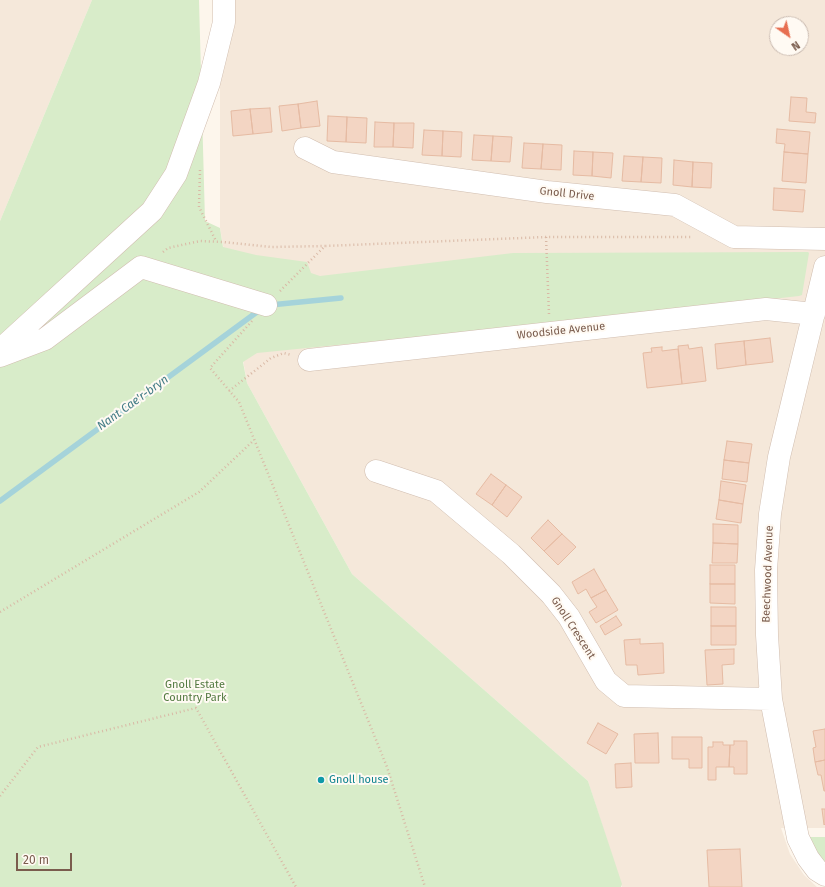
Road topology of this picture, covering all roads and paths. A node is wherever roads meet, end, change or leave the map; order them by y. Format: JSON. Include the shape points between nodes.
{"nodes":[{"id":1,"x":224,"y":0,"type":"edge"},
{"id":2,"x":305,"y":148,"type":"dead end"},
{"id":3,"x":200,"y":164,"type":"dead end"},
{"id":4,"x":546,"y":237,"type":"junction"},
{"id":5,"x":694,"y":237,"type":"dead end"},
{"id":6,"x":825,"y":239,"type":"edge"},
{"id":7,"x":216,"y":241,"type":"junction"},
{"id":8,"x":325,"y":246,"type":"junction"},
{"id":9,"x":140,"y":267,"type":"junction"},
{"id":10,"x":825,"y":267,"type":"edge"},
{"id":11,"x":266,"y":305,"type":"junction"},
{"id":12,"x":814,"y":314,"type":"junction"},
{"id":13,"x":550,"y":332,"type":"junction"},
{"id":14,"x":0,"y":350,"type":"edge"},
{"id":15,"x":0,"y":356,"type":"edge"},
{"id":16,"x":309,"y":360,"type":"joint"},
{"id":17,"x":229,"y":391,"type":"junction"},
{"id":18,"x":254,"y":440,"type":"junction"},
{"id":19,"x":376,"y":471,"type":"dead end"},
{"id":20,"x":0,"y":612,"type":"edge"},
{"id":21,"x":771,"y":699,"type":"junction"},
{"id":22,"x":0,"y":796,"type":"edge"},
{"id":23,"x":825,"y":875,"type":"edge"},
{"id":24,"x":296,"y":887,"type":"edge"},
{"id":25,"x":425,"y":887,"type":"edge"}],
"edges":[{"from":1,"to":14,"type":"street","via":[[224,22],[209,83],[176,174],[152,212]]},
{"from":2,"to":6,"type":"street","name":"Gnoll Drive","via":[[333,162],[547,192],[675,205],[734,237]]},
{"from":3,"to":7,"type":"path","via":[[199,207]]},
{"from":4,"to":5,"type":"path"},
{"from":4,"to":8,"type":"path"},
{"from":4,"to":13,"type":"path"},
{"from":7,"to":8,"type":"path","via":[[271,247]]},
{"from":7,"to":9,"type":"path","via":[[200,241],[168,248]]},
{"from":8,"to":11,"type":"path"},
{"from":9,"to":11,"type":"street"},
{"from":9,"to":15,"type":"street","via":[[45,339]]},
{"from":10,"to":12,"type":"street","name":"Beechwood Avenue"},
{"from":11,"to":17,"type":"path","via":[[210,368]]},
{"from":12,"to":13,"type":"street","name":"Woodside Avenue","via":[[766,309]]},
{"from":12,"to":21,"type":"street","name":"Beechwood Avenue","via":[[779,457],[770,514],[766,577]]},
{"from":13,"to":16,"type":"street","name":"Woodside Avenue"},
{"from":16,"to":17,"type":"path","via":[[284,353],[271,358]]},
{"from":17,"to":18,"type":"path","via":[[239,402]]},
{"from":18,"to":20,"type":"path","via":[[199,492]]},
{"from":18,"to":25,"type":"path","via":[[387,766]]},
{"from":19,"to":21,"type":"street","name":"Gnoll Crescent","via":[[436,491],[511,554],[551,594],[569,617],[606,681],[624,696]]},
{"from":21,"to":23,"type":"street","name":"Beechwood Avenue","via":[[798,838],[808,858]]},
{"from":22,"to":24,"type":"path","via":[[38,747],[196,708]]}]}
